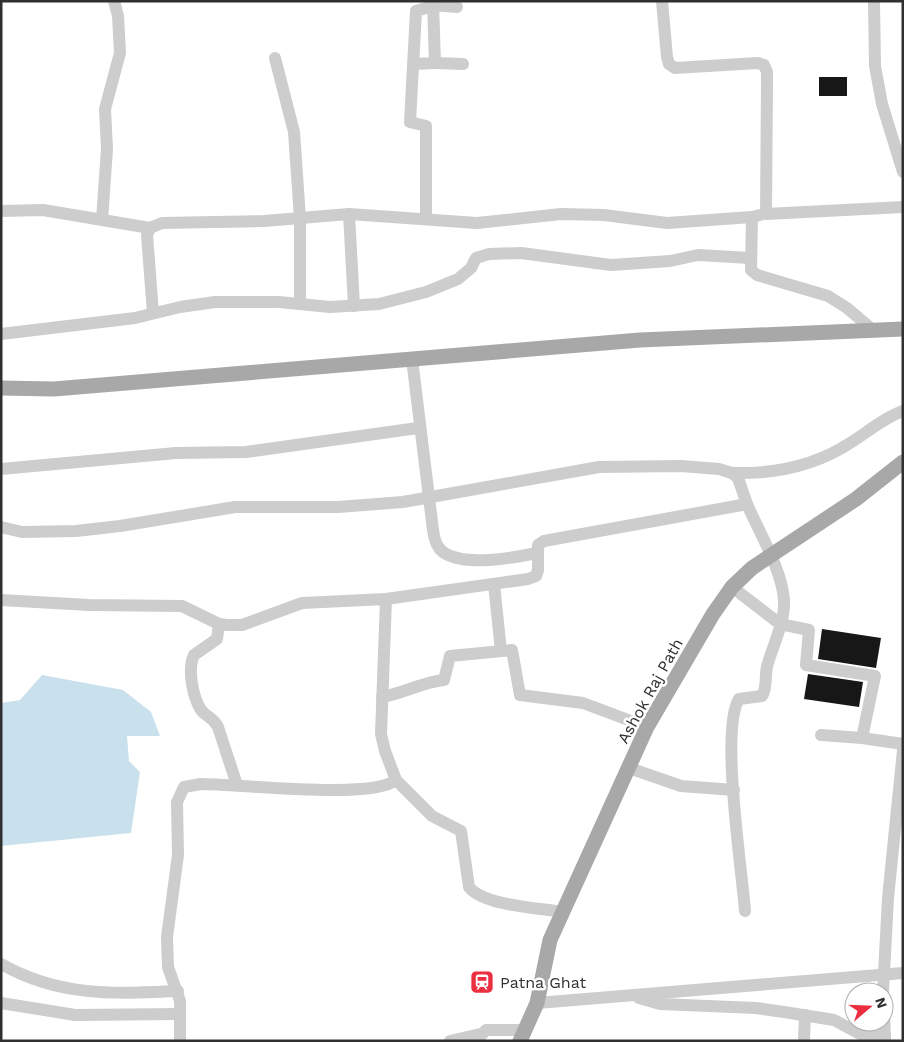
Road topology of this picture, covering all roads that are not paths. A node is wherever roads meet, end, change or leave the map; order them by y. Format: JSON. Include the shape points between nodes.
{"nodes":[{"id":1,"x":114,"y":1,"type":"edge"},
{"id":2,"x":662,"y":1,"type":"edge"},
{"id":3,"x":874,"y":1,"type":"edge"},
{"id":4,"x":433,"y":3,"type":"edge"},
{"id":5,"x":457,"y":7,"type":"dead end"},
{"id":6,"x":275,"y":58,"type":"dead end"},
{"id":7,"x":435,"y":63,"type":"junction"},
{"id":8,"x":414,"y":64,"type":"junction"},
{"id":9,"x":463,"y":64,"type":"dead end"},
{"id":10,"x":903,"y":172,"type":"edge"},
{"id":11,"x":903,"y":208,"type":"edge"},
{"id":12,"x":1,"y":211,"type":"edge"},
{"id":13,"x":349,"y":214,"type":"junction"},
{"id":14,"x":766,"y":214,"type":"junction"},
{"id":15,"x":752,"y":217,"type":"junction"},
{"id":16,"x":300,"y":218,"type":"junction"},
{"id":17,"x":426,"y":218,"type":"junction"},
{"id":18,"x":102,"y":220,"type":"junction"},
{"id":19,"x":150,"y":228,"type":"junction"},
{"id":20,"x":750,"y":258,"type":"junction"},
{"id":21,"x":300,"y":304,"type":"junction"},
{"id":22,"x":354,"y":306,"type":"junction"},
{"id":23,"x":153,"y":313,"type":"junction"},
{"id":24,"x":903,"y":329,"type":"edge"},
{"id":25,"x":873,"y":330,"type":"junction"},
{"id":26,"x":1,"y":334,"type":"edge"},
{"id":27,"x":412,"y":359,"type":"junction"},
{"id":28,"x":1,"y":388,"type":"edge"},
{"id":29,"x":903,"y":411,"type":"edge"},
{"id":30,"x":418,"y":428,"type":"junction"},
{"id":31,"x":903,"y":462,"type":"edge"},
{"id":32,"x":1,"y":469,"type":"edge"},
{"id":33,"x":732,"y":473,"type":"junction"},
{"id":34,"x":428,"y":498,"type":"junction"},
{"id":35,"x":747,"y":504,"type":"junction"},
{"id":36,"x":1,"y":527,"type":"edge"},
{"id":37,"x":537,"y":553,"type":"junction"},
{"id":38,"x":770,"y":555,"type":"junction"},
{"id":39,"x":494,"y":584,"type":"junction"},
{"id":40,"x":732,"y":587,"type":"junction"},
{"id":41,"x":386,"y":599,"type":"junction"},
{"id":42,"x":1,"y":600,"type":"edge"},
{"id":43,"x":219,"y":624,"type":"junction"},
{"id":44,"x":780,"y":624,"type":"junction"},
{"id":45,"x":501,"y":651,"type":"junction"},
{"id":46,"x":382,"y":697,"type":"junction"},
{"id":47,"x":647,"y":727,"type":"junction"},
{"id":48,"x":821,"y":735,"type":"dead end"},
{"id":49,"x":862,"y":738,"type":"junction"},
{"id":50,"x":903,"y":744,"type":"edge"},
{"id":51,"x":903,"y":750,"type":"edge"},
{"id":52,"x":629,"y":768,"type":"junction"},
{"id":53,"x":396,"y":780,"type":"junction"},
{"id":54,"x":237,"y":786,"type":"junction"},
{"id":55,"x":901,"y":787,"type":"edge"},
{"id":56,"x":734,"y":790,"type":"junction"},
{"id":57,"x":745,"y":911,"type":"dead end"},
{"id":58,"x":563,"y":912,"type":"junction"},
{"id":59,"x":1,"y":964,"type":"edge"},
{"id":60,"x":903,"y":973,"type":"edge"},
{"id":61,"x":882,"y":974,"type":"junction"},
{"id":62,"x":882,"y":982,"type":"edge"},
{"id":63,"x":178,"y":991,"type":"junction"},
{"id":64,"x":632,"y":995,"type":"junction"},
{"id":65,"x":1,"y":1003,"type":"edge"},
{"id":66,"x":537,"y":1003,"type":"junction"},
{"id":67,"x":180,"y":1014,"type":"junction"},
{"id":68,"x":805,"y":1015,"type":"junction"},
{"id":69,"x":522,"y":1035,"type":"edge"},
{"id":70,"x":478,"y":1037,"type":"edge"},
{"id":71,"x":885,"y":1038,"type":"edge"},
{"id":72,"x":180,"y":1041,"type":"edge"},
{"id":73,"x":450,"y":1041,"type":"edge"},
{"id":74,"x":804,"y":1041,"type":"edge"}],
"edges":[{"from":1,"to":18,"type":"street","via":[[120,53],[106,108]]},
{"from":2,"to":14,"type":"street","via":[[669,64],[675,68],[758,64],[767,72]]},
{"from":3,"to":10,"type":"street","via":[[876,74]]},
{"from":4,"to":5,"type":"street"},
{"from":4,"to":7,"type":"street"},
{"from":4,"to":8,"type":"street","via":[[416,11]]},
{"from":6,"to":16,"type":"street","via":[[294,132]]},
{"from":7,"to":8,"type":"street"},
{"from":7,"to":9,"type":"street"},
{"from":8,"to":17,"type":"street","via":[[410,122],[426,126]]},
{"from":11,"to":14,"type":"street"},
{"from":12,"to":18,"type":"street","via":[[35,209]]},
{"from":13,"to":16,"type":"street"},
{"from":13,"to":17,"type":"street"},
{"from":13,"to":22,"type":"street"},
{"from":14,"to":15,"type":"street"},
{"from":15,"to":17,"type":"street","via":[[683,222],[561,214],[477,223]]},
{"from":15,"to":20,"type":"street"},
{"from":16,"to":19,"type":"street","via":[[162,222]]},
{"from":16,"to":21,"type":"street"},
{"from":18,"to":19,"type":"street"},
{"from":19,"to":23,"type":"street","via":[[147,246]]},
{"from":20,"to":22,"type":"street","via":[[690,256],[670,261],[611,265],[522,253],[489,254],[476,258],[465,275],[432,290],[392,302]]},
{"from":20,"to":25,"type":"street","via":[[752,270],[757,275],[828,296]]},
{"from":21,"to":22,"type":"street"},
{"from":21,"to":23,"type":"street","via":[[215,302]]},
{"from":23,"to":26,"type":"street"},
{"from":24,"to":25,"type":"main road"},
{"from":25,"to":27,"type":"main road","via":[[640,340]]},
{"from":27,"to":28,"type":"main road","via":[[54,389]]},
{"from":27,"to":30,"type":"street"},
{"from":29,"to":33,"type":"street","via":[[825,456],[772,472]]},
{"from":30,"to":32,"type":"street","via":[[231,453],[176,453]]},
{"from":30,"to":34,"type":"street"},
{"from":31,"to":38,"type":"main road","name":"Ashok Raj Path","via":[[856,499]]},
{"from":33,"to":34,"type":"street","via":[[681,466],[585,468]]},
{"from":33,"to":35,"type":"street","via":[[738,478]]},
{"from":34,"to":36,"type":"street","via":[[352,506],[235,507],[76,530],[22,532]]},
{"from":34,"to":37,"type":"street","via":[[435,540],[443,552],[475,560]]},
{"from":35,"to":37,"type":"street","via":[[544,541],[538,545]]},
{"from":35,"to":38,"type":"street"},
{"from":37,"to":39,"type":"street","via":[[536,576]]},
{"from":38,"to":40,"type":"main road","name":"Ashok Raj Path"},
{"from":38,"to":44,"type":"street","via":[[784,600]]},
{"from":39,"to":41,"type":"street"},
{"from":39,"to":45,"type":"street"},
{"from":40,"to":44,"type":"street"},
{"from":40,"to":47,"type":"main road","name":"Ashok Raj Path"},
{"from":41,"to":43,"type":"street","via":[[302,603],[242,625]]},
{"from":41,"to":46,"type":"street"},
{"from":42,"to":43,"type":"street","via":[[182,606]]},
{"from":43,"to":54,"type":"street","via":[[217,639],[194,655],[190,669],[201,709],[214,719],[218,727]]},
{"from":44,"to":49,"type":"street","via":[[809,630],[806,665],[875,676]]},
{"from":44,"to":56,"type":"street","via":[[767,666],[765,692],[762,696],[739,699],[735,704],[731,748]]},
{"from":45,"to":46,"type":"street","via":[[450,656],[444,680]]},
{"from":45,"to":47,"type":"street","via":[[512,650],[520,694],[583,703]]},
{"from":46,"to":53,"type":"street","via":[[382,741]]},
{"from":47,"to":52,"type":"main road","name":"Ashok Raj Path"},
{"from":48,"to":49,"type":"street"},
{"from":49,"to":50,"type":"street"},
{"from":51,"to":55,"type":"street"},
{"from":52,"to":56,"type":"street","via":[[681,786]]},
{"from":52,"to":58,"type":"main road","name":"Ashok Raj Path"},
{"from":53,"to":54,"type":"street","via":[[384,787],[349,790]]},
{"from":53,"to":58,"type":"street","via":[[432,816],[461,831],[469,887],[474,893],[492,900]]},
{"from":54,"to":63,"type":"street","via":[[192,785],[184,788],[177,802],[178,855],[167,950],[168,968]]},
{"from":55,"to":61,"type":"street"},
{"from":56,"to":57,"type":"street"},
{"from":58,"to":66,"type":"main road","name":"Ashok Raj Path","via":[[550,940]]},
{"from":59,"to":63,"type":"street","via":[[45,984],[85,992]]},
{"from":60,"to":61,"type":"street"},
{"from":61,"to":62,"type":"street"},
{"from":61,"to":64,"type":"street"},
{"from":63,"to":67,"type":"street"},
{"from":64,"to":66,"type":"street"},
{"from":64,"to":68,"type":"street","via":[[660,1004],[756,1008]]},
{"from":65,"to":67,"type":"street","via":[[76,1015]]},
{"from":66,"to":69,"type":"main road","name":"Ashok Raj Path"},
{"from":67,"to":72,"type":"street"},
{"from":68,"to":71,"type":"street","via":[[834,1020],[860,1034]]},
{"from":68,"to":74,"type":"street"},
{"from":69,"to":70,"type":"street","via":[[486,1030]]},
{"from":70,"to":73,"type":"street"}]}
